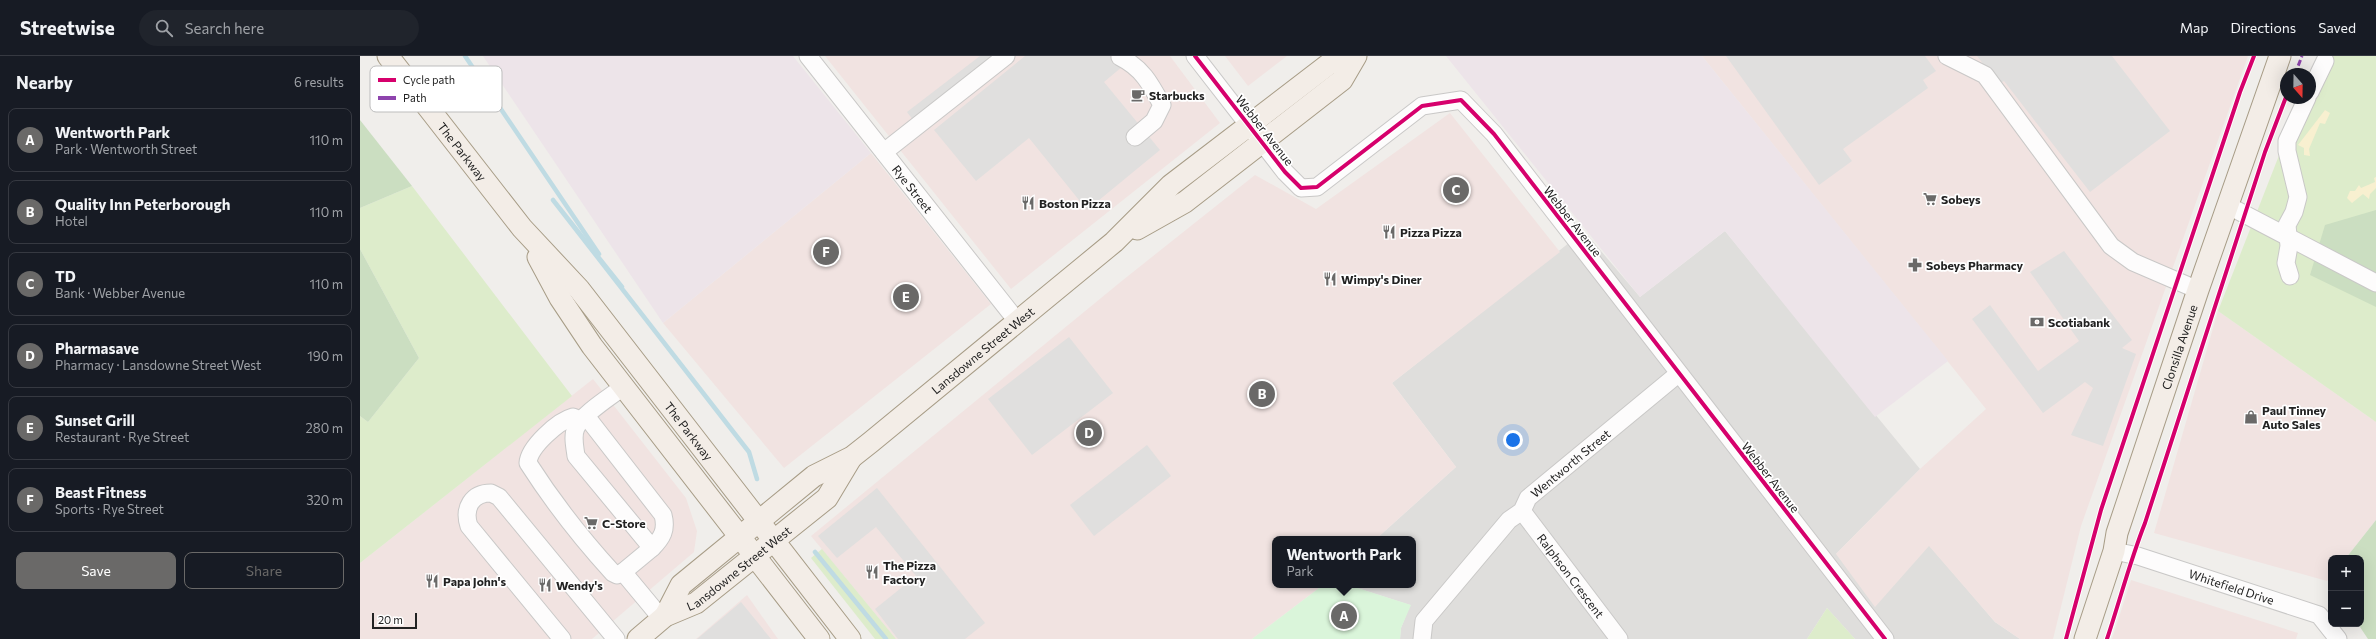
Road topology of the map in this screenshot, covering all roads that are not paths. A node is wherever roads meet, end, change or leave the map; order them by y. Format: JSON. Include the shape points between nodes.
{"nodes":[{"id":1,"x":388,"y":56,"type":"edge"},
{"id":2,"x":808,"y":56,"type":"edge"},
{"id":3,"x":1006,"y":56,"type":"edge"},
{"id":4,"x":1195,"y":56,"type":"edge"},
{"id":5,"x":1349,"y":56,"type":"edge"},
{"id":6,"x":1356,"y":56,"type":"edge"},
{"id":7,"x":1948,"y":56,"type":"edge"},
{"id":8,"x":2280,"y":56,"type":"edge"},
{"id":9,"x":1120,"y":57,"type":"edge"},
{"id":10,"x":2325,"y":61,"type":"dead end"},
{"id":11,"x":396,"y":66,"type":"edge"},
{"id":12,"x":2316,"y":80,"type":"edge"},
{"id":13,"x":2304,"y":104,"type":"edge"},
{"id":14,"x":432,"y":112,"type":"edge"},
{"id":15,"x":1248,"y":125,"type":"junction"},
{"id":16,"x":1135,"y":137,"type":"dead end"},
{"id":17,"x":1262,"y":142,"type":"junction"},
{"id":18,"x":884,"y":152,"type":"junction"},
{"id":19,"x":2227,"y":205,"type":"junction"},
{"id":20,"x":522,"y":228,"type":"junction"},
{"id":21,"x":2288,"y":237,"type":"junction"},
{"id":22,"x":1114,"y":242,"type":"junction"},
{"id":23,"x":2290,"y":276,"type":"dead end"},
{"id":24,"x":2376,"y":283,"type":"edge"},
{"id":25,"x":2198,"y":290,"type":"junction"},
{"id":26,"x":1017,"y":321,"type":"junction"},
{"id":27,"x":1678,"y":374,"type":"junction"},
{"id":28,"x":623,"y":387,"type":"junction"},
{"id":29,"x":583,"y":418,"type":"junction"},
{"id":30,"x":852,"y":458,"type":"junction"},
{"id":31,"x":1522,"y":511,"type":"junction"},
{"id":32,"x":758,"y":522,"type":"junction"},
{"id":33,"x":740,"y":537,"type":"junction"},
{"id":34,"x":773,"y":542,"type":"junction"},
{"id":35,"x":652,"y":548,"type":"junction"},
{"id":36,"x":2114,"y":551,"type":"junction"},
{"id":37,"x":755,"y":556,"type":"junction"},
{"id":38,"x":623,"y":572,"type":"junction"},
{"id":39,"x":663,"y":618,"type":"junction"},
{"id":40,"x":562,"y":639,"type":"edge"},
{"id":41,"x":616,"y":639,"type":"edge"},
{"id":42,"x":638,"y":639,"type":"edge"},
{"id":43,"x":819,"y":639,"type":"edge"},
{"id":44,"x":850,"y":639,"type":"edge"},
{"id":45,"x":1422,"y":639,"type":"edge"},
{"id":46,"x":1619,"y":639,"type":"edge"},
{"id":47,"x":1885,"y":639,"type":"edge"},
{"id":48,"x":2085,"y":639,"type":"edge"},
{"id":49,"x":2338,"y":639,"type":"edge"}],
"edges":[{"from":1,"to":11,"type":"main road","name":"The Parkway"},
{"from":2,"to":18,"type":"street","name":"Rye Street"},
{"from":3,"to":18,"type":"street"},
{"from":4,"to":15,"type":"street","name":"Webber Avenue"},
{"from":5,"to":15,"type":"main road","name":"Lansdowne Street West","via":[[1329,64]]},
{"from":6,"to":17,"type":"main road","name":"Lansdowne Street West","via":[[1342,80]]},
{"from":7,"to":25,"type":"street","via":[[1985,75],[2111,246],[2133,262]]},
{"from":8,"to":19,"type":"main road","name":"Clonsilla Avenue"},
{"from":9,"to":16,"type":"street","via":[[1134,64],[1151,84],[1162,105],[1154,121]]},
{"from":10,"to":12,"type":"street"},
{"from":13,"to":21,"type":"street","via":[[2287,141],[2298,198],[2287,225]]},
{"from":14,"to":20,"type":"main road","name":"The Parkway"},
{"from":15,"to":17,"type":"street","name":"Webber Avenue"},
{"from":15,"to":22,"type":"main road","name":"Lansdowne Street West","via":[[1171,185]]},
{"from":17,"to":22,"type":"main road","name":"Lansdowne Street West","via":[[1185,202]]},
{"from":17,"to":27,"type":"street","name":"Webber Avenue","via":[[1301,188],[1317,187],[1422,106],[1461,100],[1494,134]]},
{"from":18,"to":26,"type":"street","name":"Rye Street"},
{"from":19,"to":21,"type":"street"},
{"from":19,"to":25,"type":"main road","name":"Clonsilla Avenue"},
{"from":20,"to":28,"type":"main road","name":"The Parkway","via":[[560,298]]},
{"from":20,"to":32,"type":"main road","name":"The Parkway","via":[[579,290]]},
{"from":21,"to":23,"type":"street","via":[[2286,262]]},
{"from":21,"to":24,"type":"street"},
{"from":22,"to":26,"type":"main road","name":"Lansdowne Street West"},
{"from":25,"to":36,"type":"main road","name":"Clonsilla Avenue","via":[[2117,533]]},
{"from":26,"to":30,"type":"main road","name":"Lansdowne Street West"},
{"from":27,"to":31,"type":"street","name":"Wentworth Street","via":[[1528,498]]},
{"from":27,"to":47,"type":"street","name":"Webber Avenue"},
{"from":28,"to":29,"type":"street"},
{"from":28,"to":33,"type":"main road","name":"The Parkway"},
{"from":29,"to":35,"type":"street","via":[[575,429],[576,456]]},
{"from":29,"to":35,"type":"street","via":[[663,515],[666,525],[664,534]]},
{"from":29,"to":38,"type":"street","via":[[573,417],[559,424],[533,448],[528,455],[528,462],[587,545],[613,573],[617,575]]},
{"from":30,"to":32,"type":"main road","name":"Lansdowne Street West","via":[[814,476]]},
{"from":30,"to":34,"type":"main road","name":"Lansdowne Street West","via":[[827,498]]},
{"from":31,"to":45,"type":"street","name":"Wentworth Street","via":[[1509,520],[1424,621]]},
{"from":31,"to":46,"type":"street","name":"Ralphson Crescent"},
{"from":32,"to":33,"type":"main road","name":"Lansdowne Street West"},
{"from":32,"to":34,"type":"main road","name":"The Parkway"},
{"from":33,"to":37,"type":"main road","name":"The Parkway"},
{"from":33,"to":39,"type":"main road","name":"Lansdowne Street West","via":[[681,585]]},
{"from":34,"to":37,"type":"main road","name":"Lansdowne Street West"},
{"from":34,"to":44,"type":"main road","name":"The Parkway"},
{"from":35,"to":38,"type":"street"},
{"from":36,"to":48,"type":"main road","name":"Clonsilla Avenue"},
{"from":36,"to":49,"type":"street","name":"Whitefield Drive","via":[[2138,556],[2319,615]]},
{"from":37,"to":39,"type":"main road","name":"Lansdowne Street West","via":[[696,603]]},
{"from":37,"to":43,"type":"main road","name":"The Parkway"},
{"from":38,"to":39,"type":"street"},
{"from":39,"to":42,"type":"main road","name":"Lansdowne Street West"},
{"from":40,"to":41,"type":"street","via":[[469,526],[467,508],[478,496],[491,493],[499,497]]}]}
